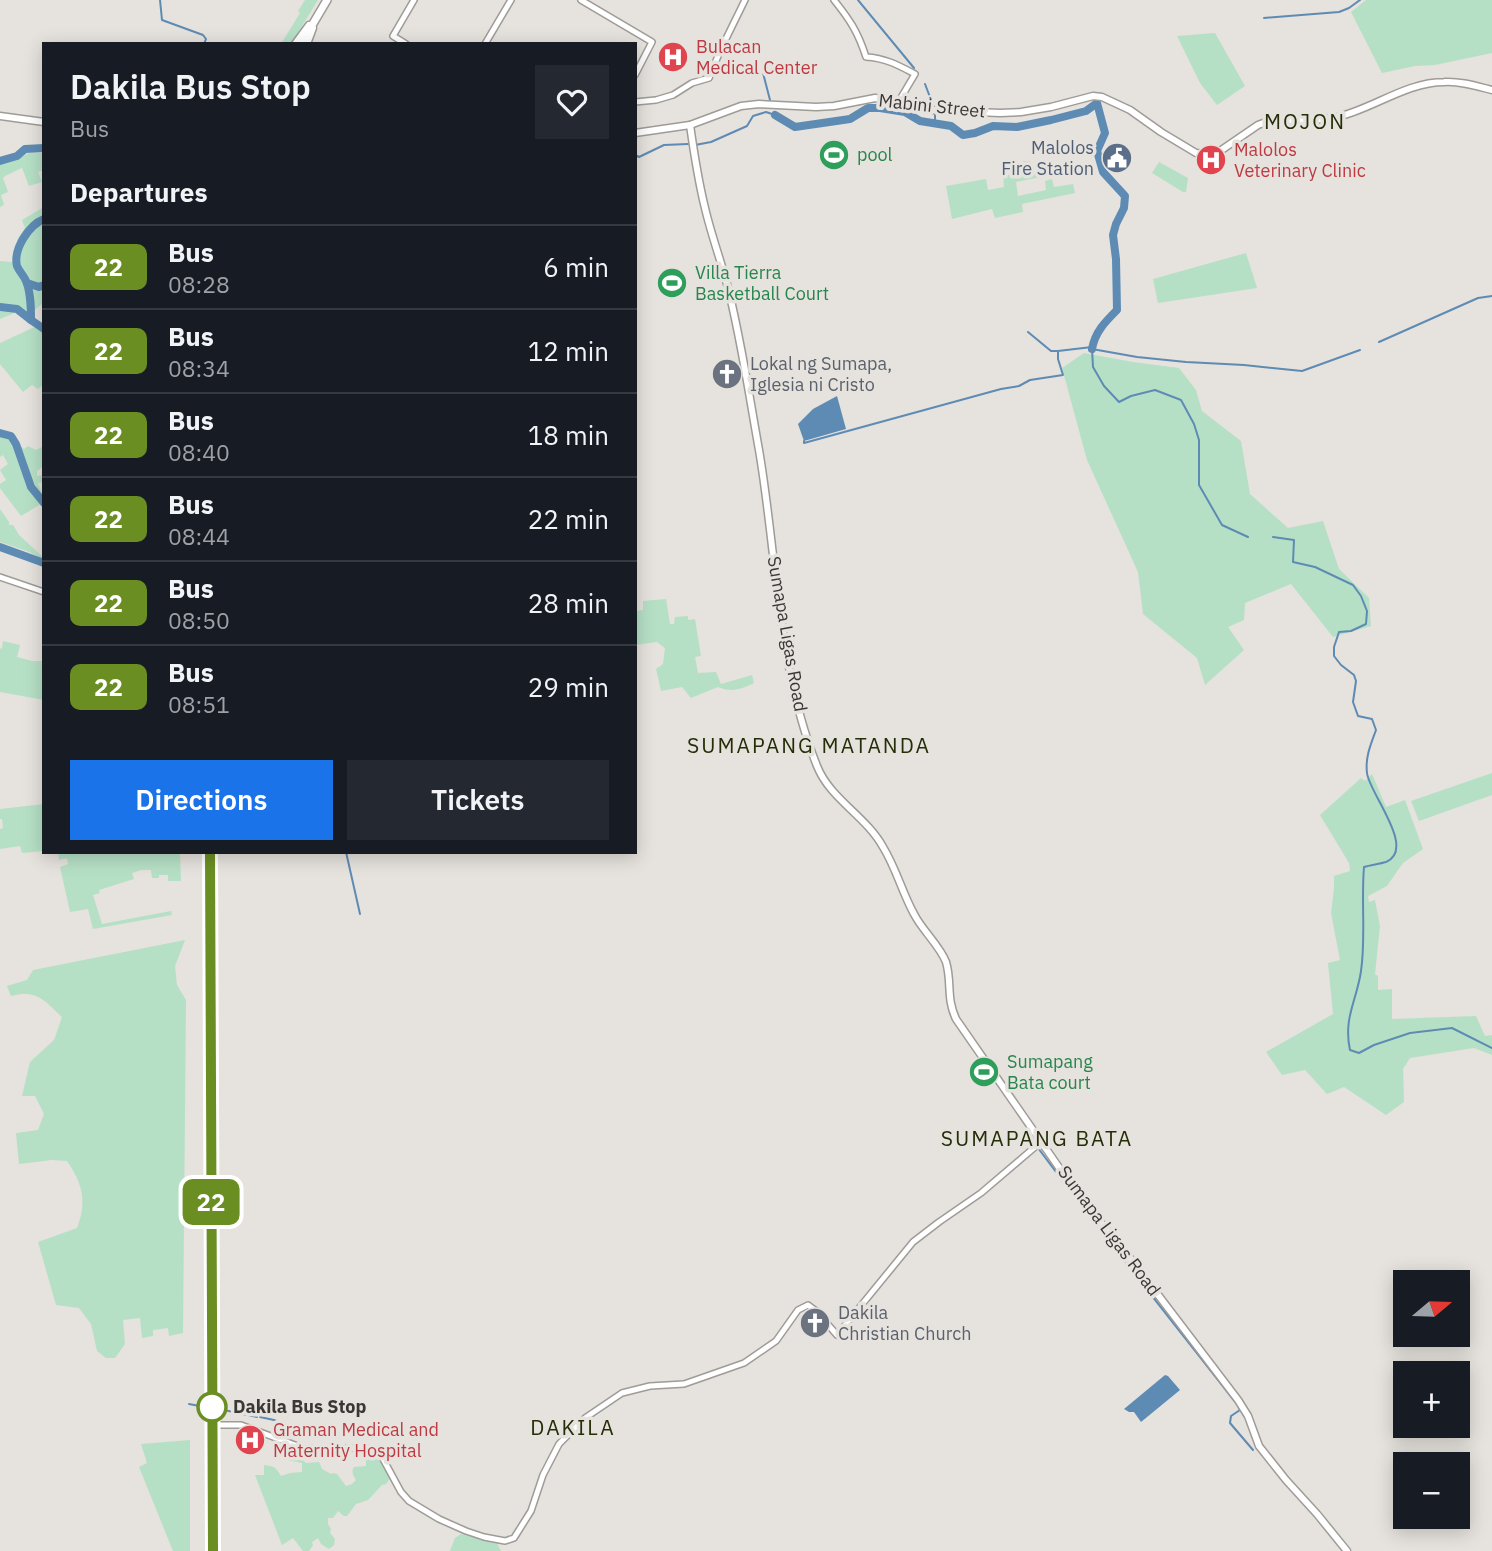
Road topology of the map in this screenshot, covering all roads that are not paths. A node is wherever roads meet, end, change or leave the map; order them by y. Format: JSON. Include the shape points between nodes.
{"nodes":[{"id":1,"x":327,"y":0,"type":"edge"},
{"id":2,"x":414,"y":0,"type":"edge"},
{"id":3,"x":511,"y":0,"type":"edge"},
{"id":4,"x":581,"y":0,"type":"edge"},
{"id":5,"x":745,"y":0,"type":"edge"},
{"id":6,"x":834,"y":0,"type":"edge"},
{"id":7,"x":321,"y":10,"type":"junction"},
{"id":8,"x":297,"y":42,"type":"edge"},
{"id":9,"x":305,"y":42,"type":"edge"},
{"id":10,"x":403,"y":42,"type":"edge"},
{"id":11,"x":486,"y":42,"type":"edge"},
{"id":12,"x":637,"y":71,"type":"edge"},
{"id":13,"x":1492,"y":90,"type":"edge"},
{"id":14,"x":899,"y":101,"type":"junction"},
{"id":15,"x":637,"y":102,"type":"edge"},
{"id":16,"x":0,"y":116,"type":"edge"},
{"id":17,"x":42,"y":122,"type":"edge"},
{"id":18,"x":690,"y":125,"type":"junction"},
{"id":19,"x":637,"y":133,"type":"edge"},
{"id":20,"x":0,"y":577,"type":"edge"},
{"id":21,"x":42,"y":591,"type":"edge"},
{"id":22,"x":210,"y":854,"type":"edge"},
{"id":23,"x":1042,"y":1141,"type":"junction"},
{"id":24,"x":213,"y":1425,"type":"junction"},
{"id":25,"x":213,"y":1551,"type":"edge"},
{"id":26,"x":1346,"y":1551,"type":"edge"}],
"edges":[{"from":1,"to":7,"type":"highway"},
{"from":2,"to":10,"type":"street","via":[[393,36]]},
{"from":3,"to":11,"type":"street"},
{"from":4,"to":12,"type":"street","via":[[652,42]]},
{"from":5,"to":15,"type":"street","via":[[709,78],[673,95]]},
{"from":6,"to":14,"type":"street","via":[[859,35],[866,57],[893,62],[915,74]]},
{"from":7,"to":8,"type":"main road"},
{"from":7,"to":9,"type":"highway"},
{"from":13,"to":14,"type":"main road","name":"Mabini Street","via":[[1443,81],[1425,84],[1327,120],[1266,122],[1220,151],[1207,154],[1196,153],[1130,110],[1098,96],[1000,113],[931,110]]},
{"from":14,"to":18,"type":"main road","name":"Mabini Street","via":[[741,106]]},
{"from":16,"to":17,"type":"main road"},
{"from":18,"to":19,"type":"main road","name":"Mabini Street"},
{"from":18,"to":23,"type":"main road","name":"Sumapa Ligas Road","via":[[705,210],[738,339],[791,674],[812,753],[823,780],[886,851],[913,913],[945,961],[951,1009]]},
{"from":20,"to":21,"type":"street"},
{"from":22,"to":24,"type":"highway"},
{"from":23,"to":24,"type":"street","via":[[981,1194],[914,1242],[837,1335],[808,1305],[797,1310],[776,1341],[744,1363],[684,1384],[622,1393],[585,1418],[559,1444],[531,1511],[514,1538],[505,1541],[466,1531],[408,1501],[382,1457],[371,1448],[303,1448],[241,1425]]},
{"from":23,"to":26,"type":"main road","name":"Sumapa Ligas Road","via":[[1091,1212],[1238,1400],[1267,1458]]},
{"from":24,"to":25,"type":"highway"}]}
